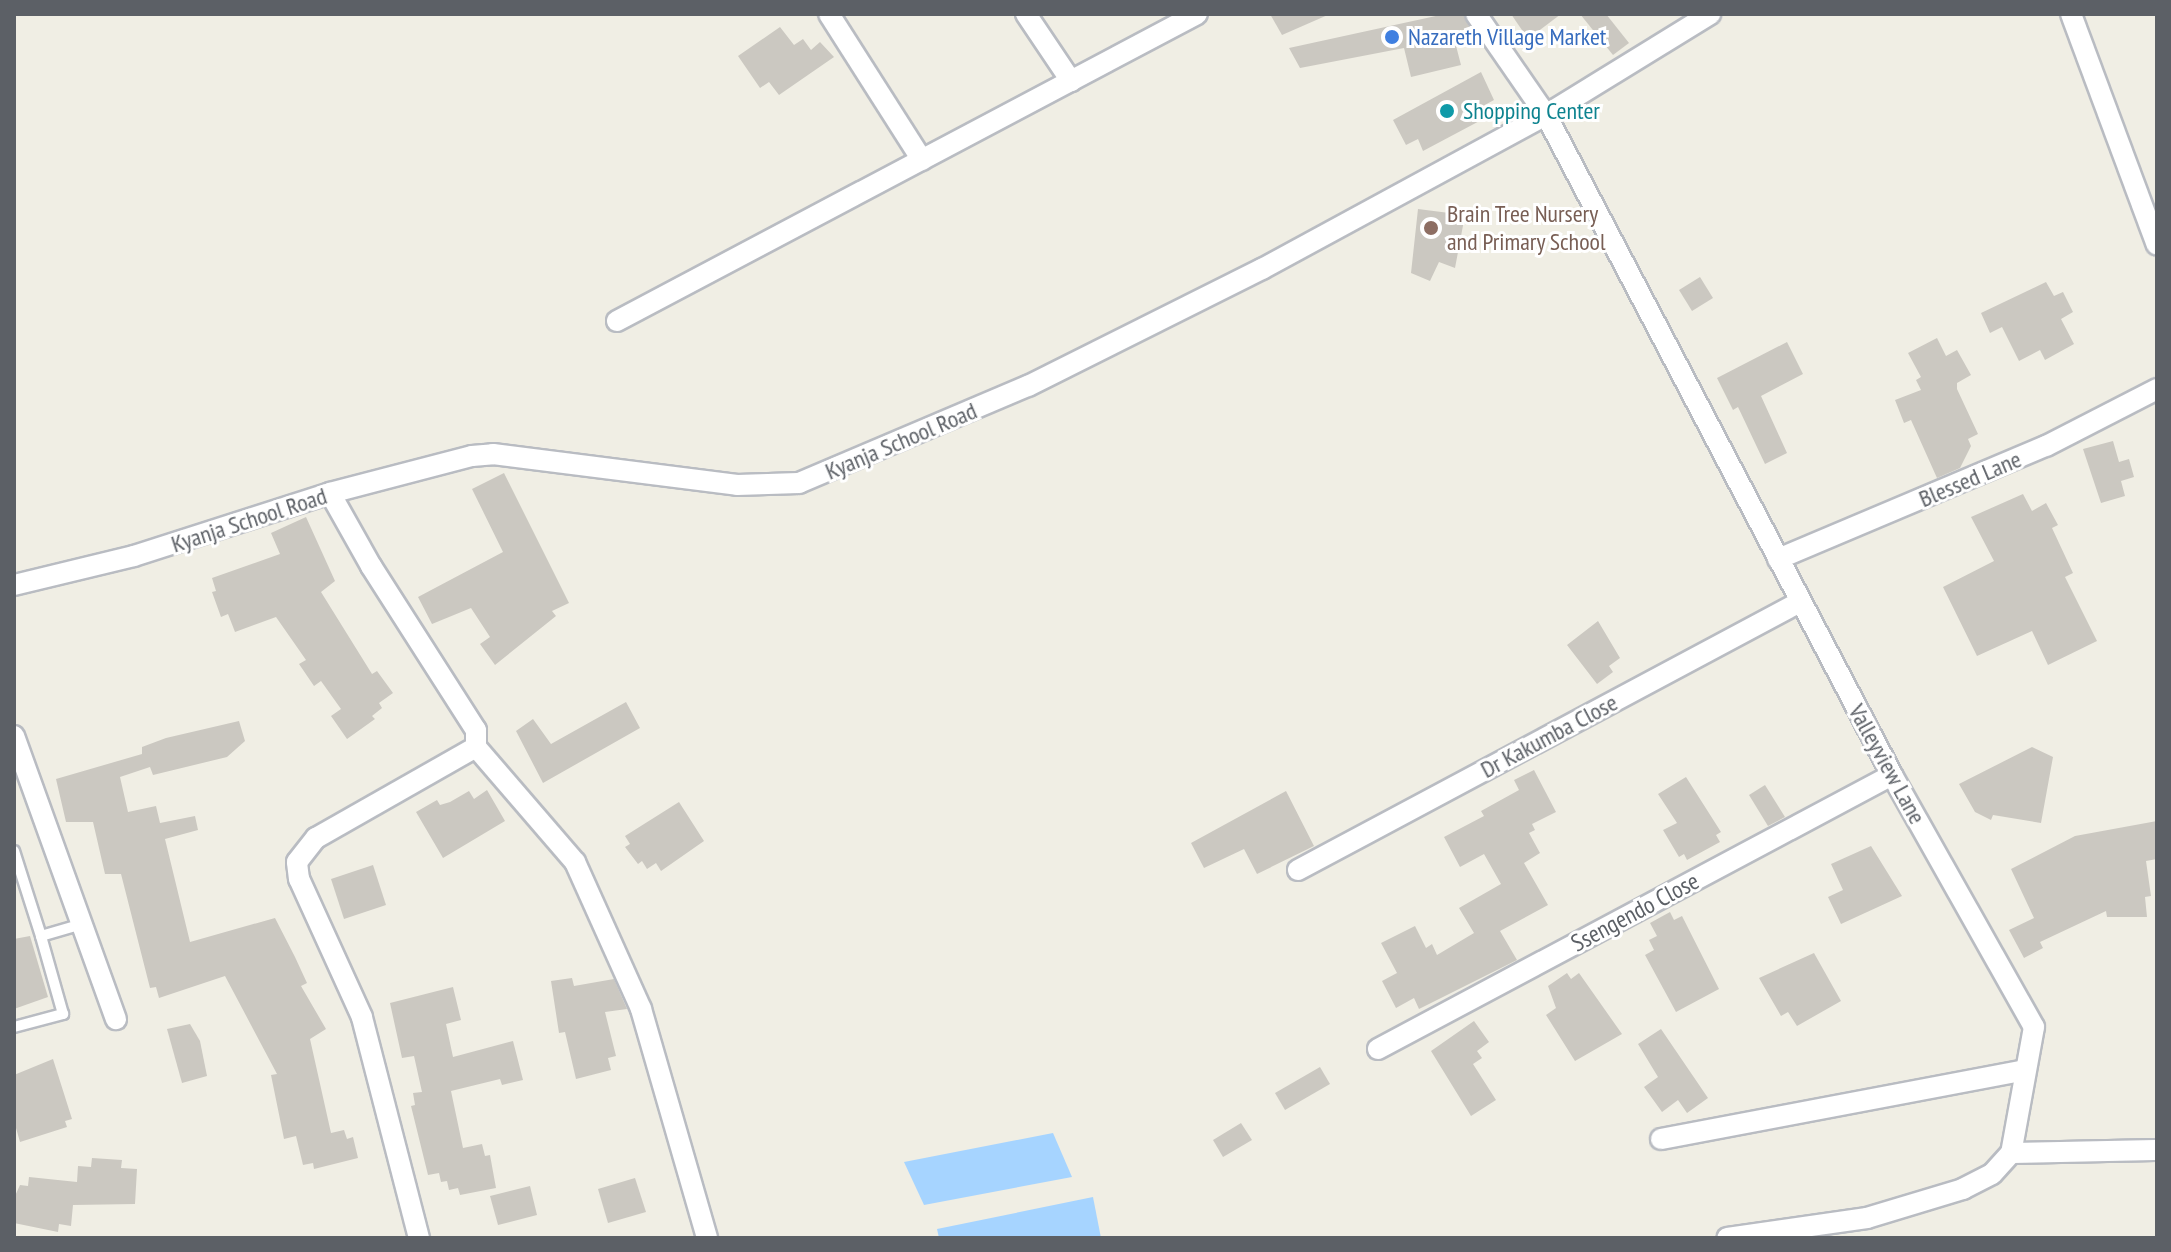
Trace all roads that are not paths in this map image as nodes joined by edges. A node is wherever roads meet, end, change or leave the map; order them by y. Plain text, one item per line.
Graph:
1 (829, 14) edge
2 (1026, 14) edge
3 (1197, 14) edge
4 (1476, 14) edge
5 (1710, 14) edge
6 (2071, 14) edge
7 (1071, 81) junction
8 (1546, 115) junction
9 (922, 160) junction
10 (2157, 245) edge
11 (617, 321) dead end
12 (2157, 389) edge
13 (330, 493) junction
14 (1778, 559) junction
15 (14, 585) edge
16 (1800, 602) junction
17 (14, 736) edge
18 (476, 747) junction
19 (1892, 775) junction
20 (14, 851) edge
21 (1298, 870) dead end
22 (82, 924) junction
23 (41, 936) junction
24 (116, 1019) dead end
25 (14, 1027) edge
26 (1378, 1049) dead end
27 (2025, 1070) junction
28 (1661, 1139) dead end
29 (2157, 1150) edge
30 (2011, 1153) junction
31 (419, 1238) edge
32 (707, 1238) edge
33 (1727, 1238) edge

1 - 9 street
2 - 7 street
3 - 7 street
4 - 8 street, Valleyview Lane
5 - 8 street, Kyanja School Road
6 - 10 street
7 - 9 street
8 - 13 street, Kyanja School Road
8 - 14 street, Valleyview Lane
9 - 11 street
12 - 14 street, Blessed Lane
13 - 15 street, Kyanja School Road
13 - 18 street
14 - 16 street, Valleyview Lane
16 - 19 street, Valleyview Lane
16 - 21 street, Dr Kakumba Close
17 - 22 street
18 - 31 street
18 - 32 street
19 - 26 street, Ssengendo Close
19 - 27 street, Valleyview Lane
20 - 23 lane
22 - 23 lane
22 - 24 street
23 - 25 lane
27 - 28 street
27 - 30 street, Valleyview Lane
29 - 30 street
30 - 33 street

